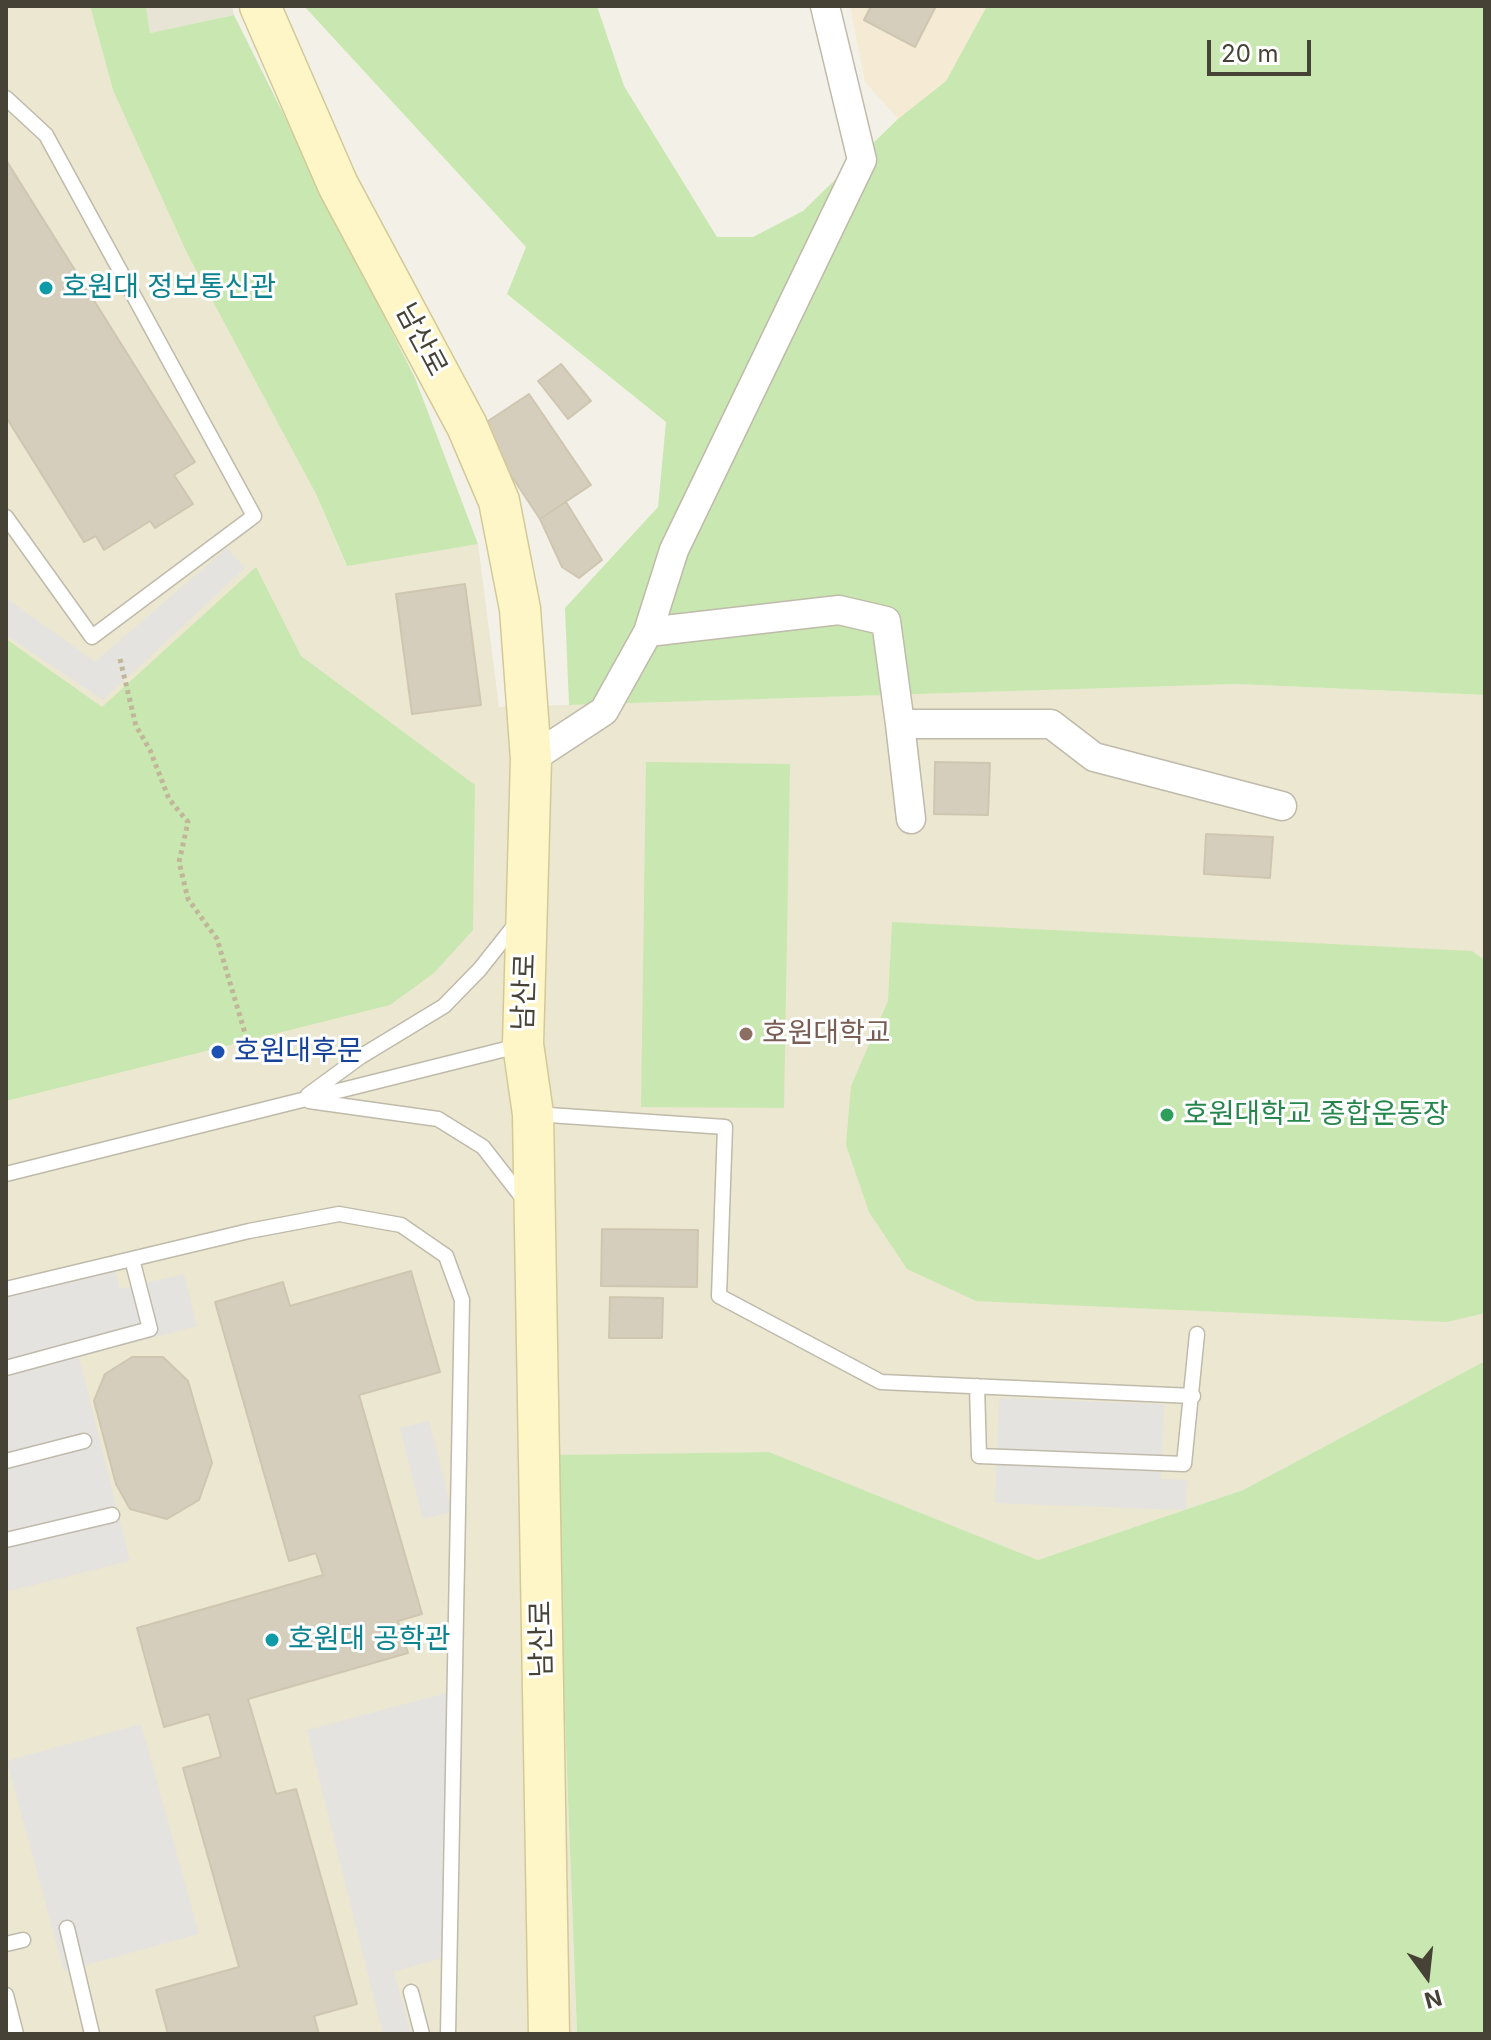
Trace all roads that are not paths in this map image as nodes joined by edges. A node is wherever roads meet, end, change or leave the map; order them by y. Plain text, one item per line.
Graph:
1 (260, 6) edge
2 (825, 6) edge
3 (6, 98) edge
4 (6, 517) edge
5 (648, 632) junction
6 (900, 724) junction
7 (531, 759) junction
8 (1282, 806) dead end
9 (911, 819) dead end
10 (527, 909) junction
11 (523, 1044) junction
12 (301, 1100) junction
13 (533, 1114) junction
14 (6, 1174) edge
15 (535, 1214) junction
16 (132, 1259) junction
17 (6, 1289) edge
18 (1197, 1334) dead end
19 (6, 1368) edge
20 (977, 1386) junction
21 (1193, 1396) junction
22 (84, 1441) dead end
23 (6, 1461) edge
24 (112, 1515) dead end
25 (6, 1540) edge
26 (67, 1928) dead end
27 (23, 1940) dead end
28 (6, 1944) edge
29 (411, 1992) dead end
30 (6, 1995) edge
31 (16, 2034) edge
32 (92, 2034) edge
33 (422, 2034) edge
34 (448, 2034) edge
35 (549, 2034) edge

1 - 7 street, 남산로
2 - 5 street
3 - 4 lane
5 - 6 street
5 - 7 street
6 - 8 street
6 - 9 street
7 - 10 street, 남산로
10 - 11 street, 남산로
10 - 12 lane
11 - 12 lane
11 - 13 street, 남산로
12 - 14 lane
12 - 15 lane
13 - 15 street, 남산로
13 - 20 lane
15 - 35 street, 남산로
16 - 17 lane
16 - 19 lane
16 - 34 lane
18 - 21 lane
20 - 21 lane
20 - 21 lane
22 - 23 lane
24 - 25 lane
26 - 32 lane
27 - 28 lane
29 - 33 lane
30 - 31 lane

